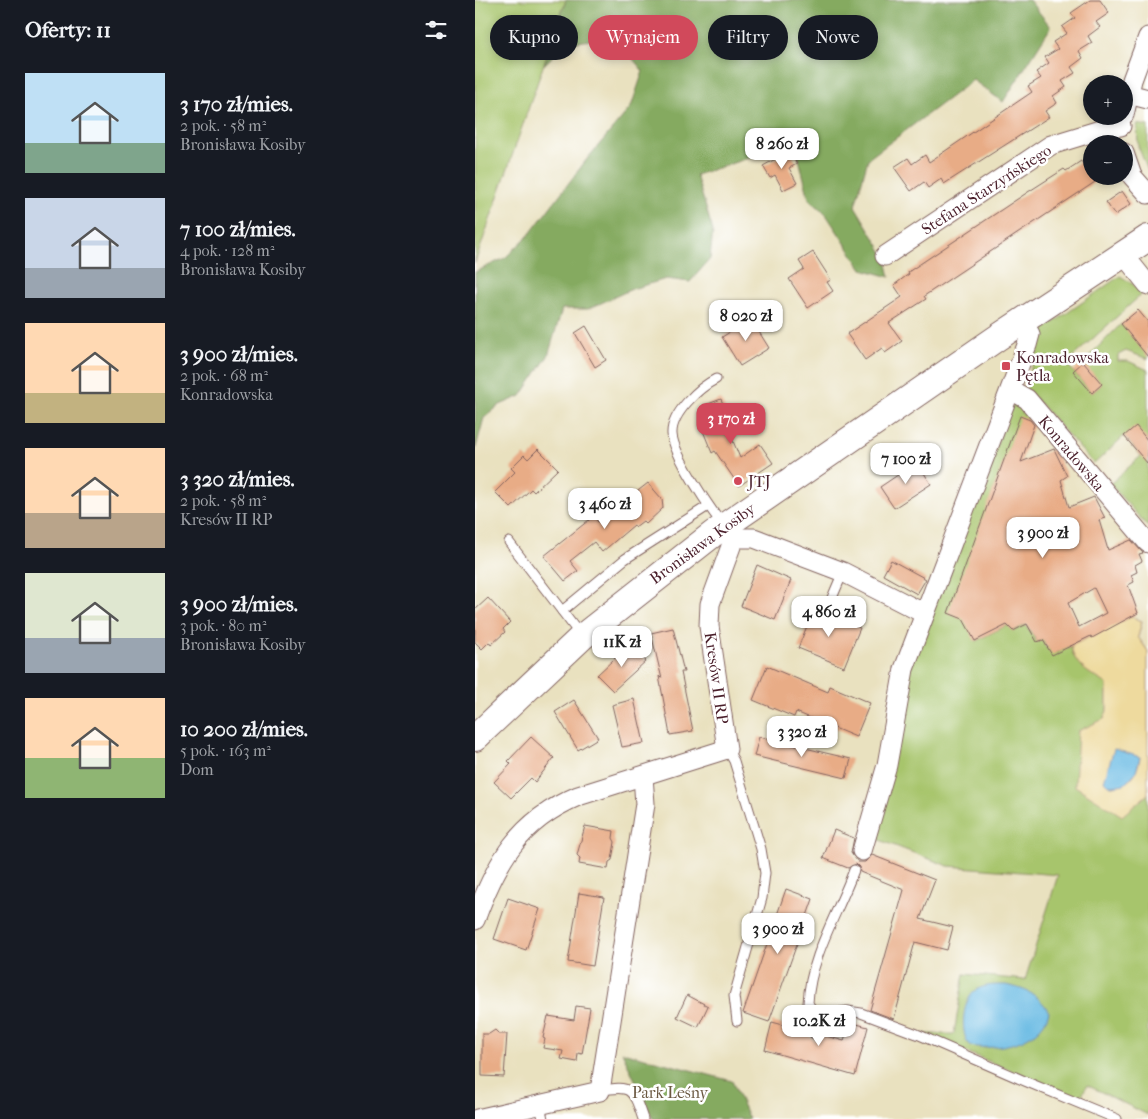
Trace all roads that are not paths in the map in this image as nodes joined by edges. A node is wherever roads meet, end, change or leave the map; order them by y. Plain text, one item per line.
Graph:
1 (1148, 37) edge
2 (1133, 80) edge
3 (1133, 95) edge
4 (1148, 99) edge
5 (1123, 125) edge
6 (1133, 177) edge
7 (1148, 194) edge
8 (1148, 238) edge
9 (1124, 255) junction
10 (885, 256) dead end
11 (1148, 285) edge
12 (1022, 321) junction
13 (716, 379) dead end
14 (1011, 390) junction
15 (722, 524) junction
16 (509, 542) dead end
17 (1148, 543) edge
18 (843, 572) junction
19 (562, 611) junction
20 (826, 612) dead end
21 (925, 614) junction
22 (582, 637) junction
23 (475, 738) edge
24 (727, 749) junction
25 (643, 776) junction
26 (862, 851) dead end
27 (854, 870) dead end
28 (475, 920) edge
29 (819, 1016) junction
30 (737, 1021) dead end
31 (816, 1034) dead end
32 (600, 1091) junction
33 (541, 1112) edge
34 (477, 1119) edge
35 (643, 1119) edge
36 (1117, 1119) edge

1 - 2 street, Stefana Starzyńskiego
3 - 4 street
5 - 10 street, Stefana Starzyńskiego
6 - 7 street
8 - 9 street, Bronisława Kosiby
9 - 11 street
9 - 12 street, Bronisława Kosiby
12 - 14 street
12 - 15 street, Bronisława Kosiby
13 - 15 lane
14 - 17 street, Konradowska
14 - 21 street
15 - 18 street, Bronisława Kosiby
15 - 19 lane
15 - 22 street, Bronisława Kosiby
15 - 24 street, Kresów II RP
16 - 19 lane
18 - 20 lane
18 - 21 street, Bronisława Kosiby
19 - 22 lane
21 - 26 street
22 - 23 street, Bronisława Kosiby
24 - 25 street
24 - 30 lane
25 - 28 street
25 - 32 street
27 - 29 lane
29 - 31 lane
29 - 36 lane
32 - 33 street
32 - 35 lane
33 - 34 street

